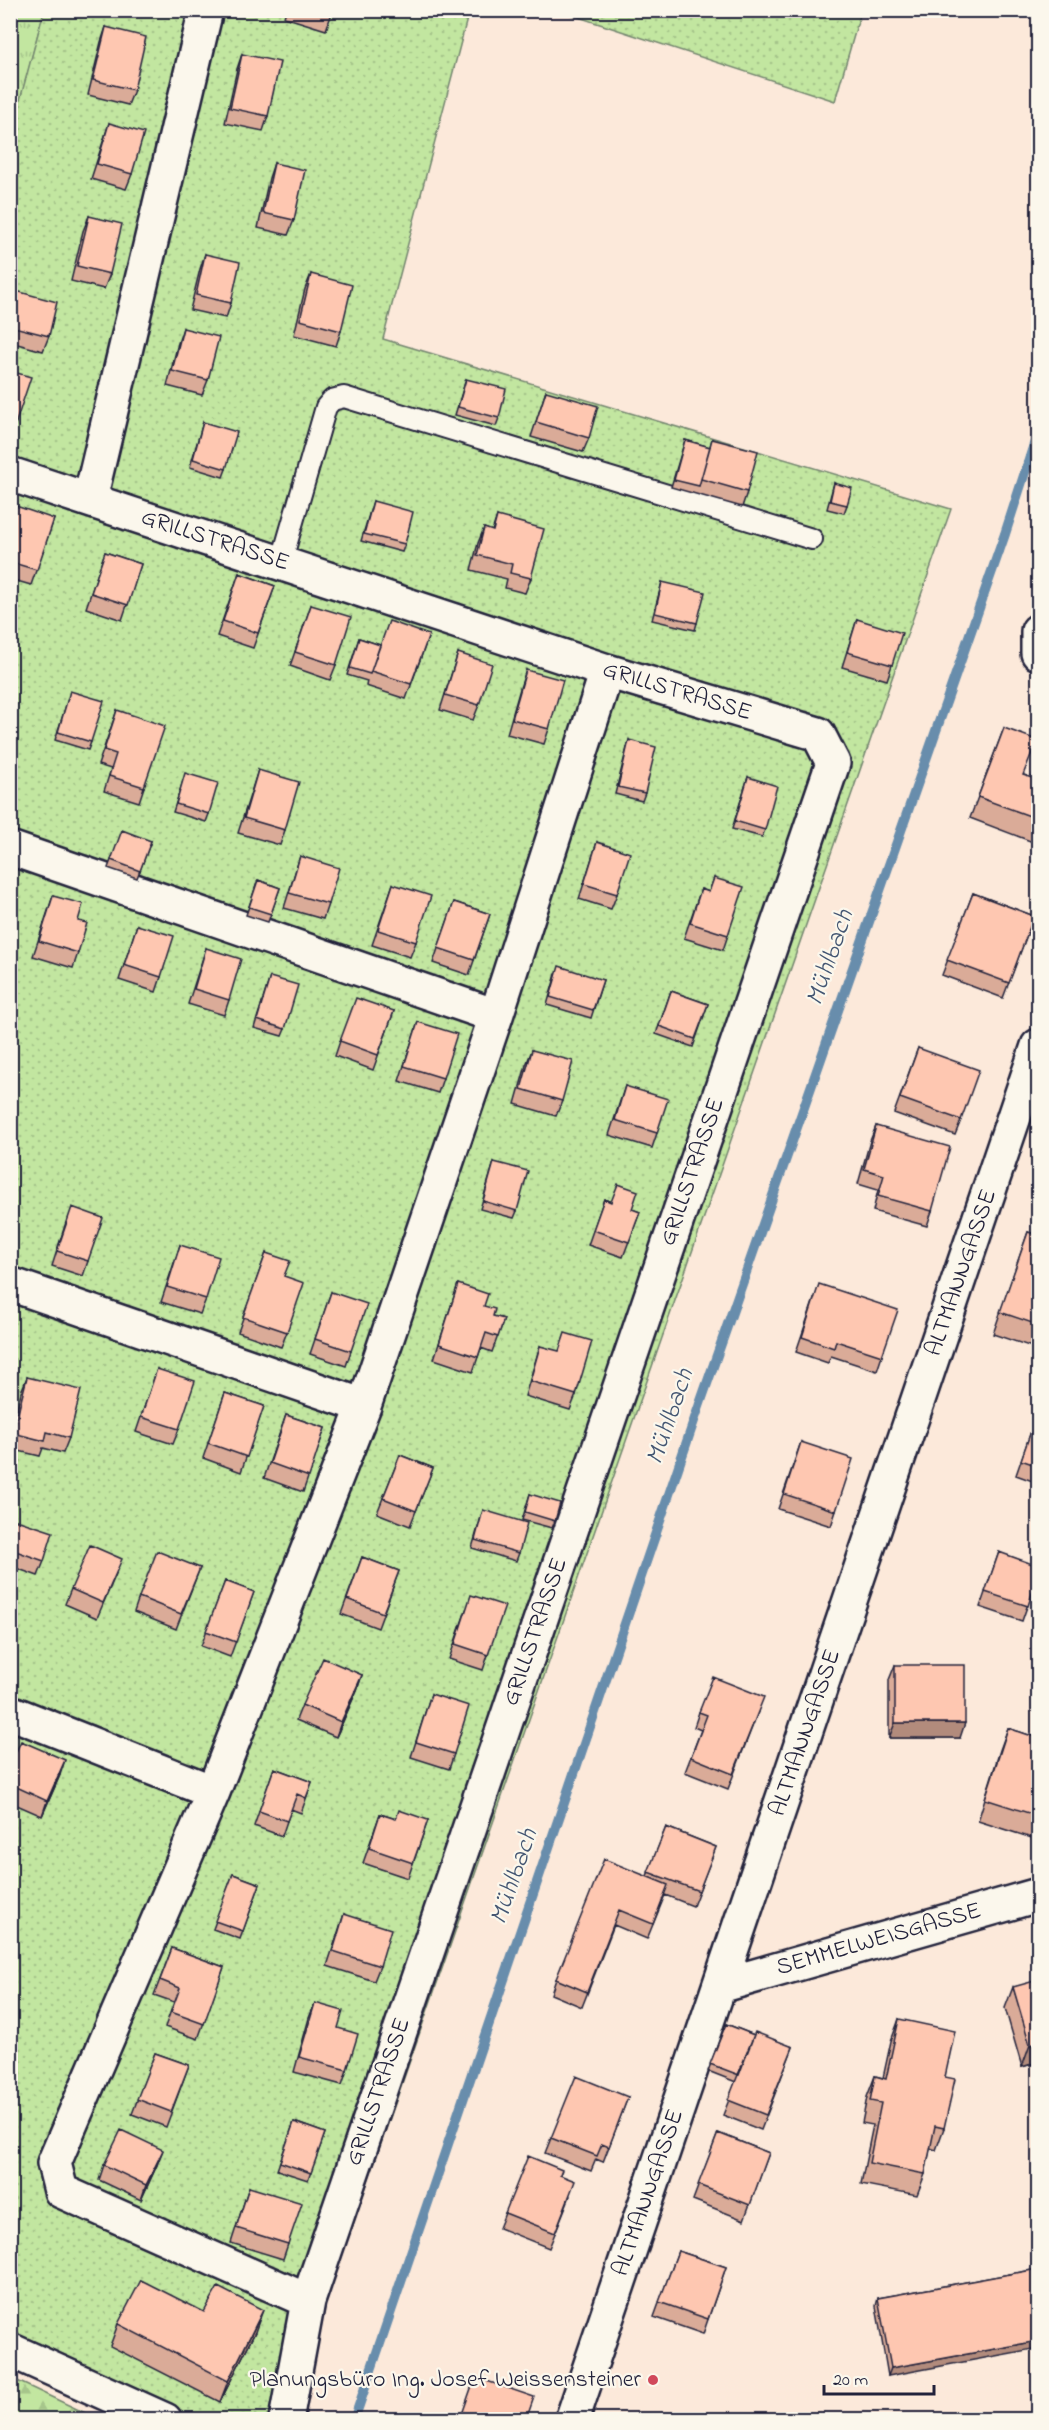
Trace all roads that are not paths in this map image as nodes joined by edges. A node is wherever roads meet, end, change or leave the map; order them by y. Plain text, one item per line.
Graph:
1 (206, 10) edge
2 (10, 474) edge
3 (90, 499) junction
4 (812, 540) dead end
5 (281, 563) junction
6 (1038, 631) edge
7 (1038, 654) edge
8 (608, 671) junction
9 (10, 848) edge
10 (496, 1016) junction
11 (1038, 1046) edge
12 (10, 1284) edge
13 (364, 1406) junction
14 (10, 1712) edge
15 (213, 1792) junction
16 (1038, 1895) edge
17 (720, 1986) junction
18 (308, 2301) junction
19 (10, 2350) edge
20 (165, 2420) edge
21 (286, 2420) edge
22 (572, 2420) edge

1 - 3 street
2 - 3 street, GRILLSTRASSE
3 - 5 street, GRILLSTRASSE
4 - 5 lane
5 - 8 street, GRILLSTRASSE
6 - 7 street
8 - 10 street
8 - 18 street, GRILLSTRASSE
9 - 10 street
10 - 13 street
11 - 17 street, ALTMANNGASSE
12 - 13 street
13 - 15 street
14 - 15 street
15 - 18 street
16 - 17 street, SEMMELWEISGASSE
17 - 22 street, ALTMANNGASSE
18 - 21 street, GRILLSTRASSE
19 - 20 street

